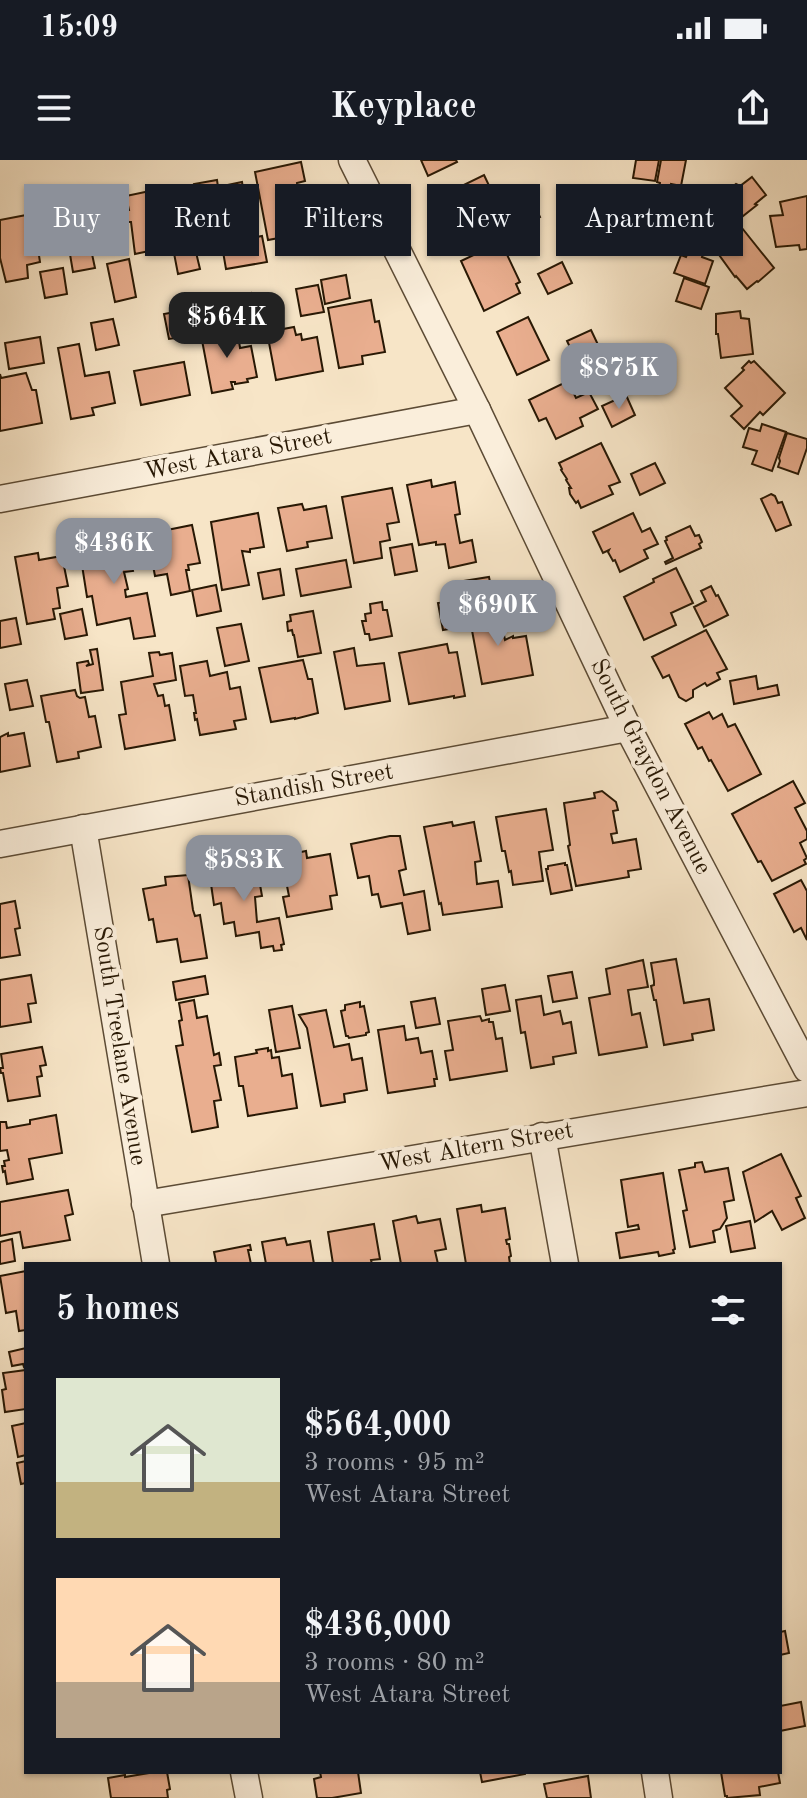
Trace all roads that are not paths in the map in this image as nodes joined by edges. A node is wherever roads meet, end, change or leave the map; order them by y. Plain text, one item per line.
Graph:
1 (352, 160) edge
2 (477, 410) junction
3 (0, 499) edge
4 (628, 728) junction
5 (83, 828) junction
6 (0, 844) edge
7 (807, 1069) edge
8 (807, 1093) edge
9 (542, 1136) junction
10 (145, 1204) junction
11 (156, 1262) edge
12 (565, 1262) edge
13 (244, 1774) edge
14 (655, 1774) edge
15 (249, 1798) edge
16 (659, 1798) edge

1 - 2 street, South Graydon Avenue
2 - 3 street, West Atara Street
2 - 4 street, South Graydon Avenue
4 - 5 street, Standish Street
4 - 7 street, South Graydon Avenue
5 - 6 street, Standish Street
5 - 10 street, South Treelane Avenue
8 - 9 street, West Altern Street
9 - 10 street, West Altern Street
9 - 12 street
10 - 11 street, South Treelane Avenue
13 - 15 street
14 - 16 street

